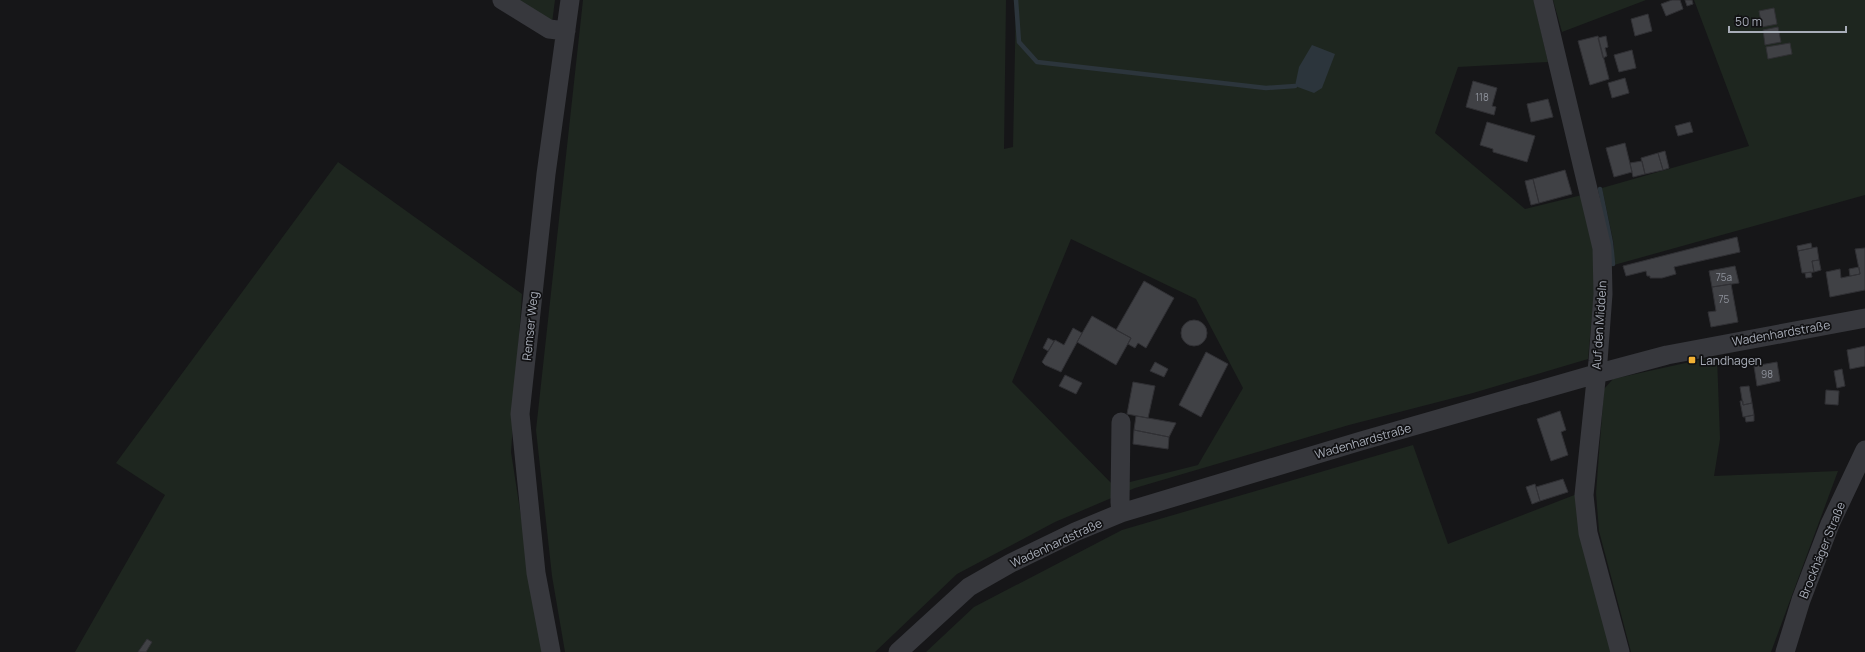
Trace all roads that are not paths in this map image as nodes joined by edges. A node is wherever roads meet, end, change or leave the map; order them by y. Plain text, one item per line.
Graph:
1 (502, 0) edge
2 (570, 0) edge
3 (1543, 0) edge
4 (566, 31) junction
5 (1865, 318) edge
6 (1596, 374) junction
7 (1121, 422) dead end
8 (1865, 450) edge
9 (1122, 513) junction
10 (551, 652) edge
11 (898, 652) edge
12 (1620, 652) edge
13 (1785, 652) edge

1 - 4 street
2 - 4 street, Remser Weg
3 - 6 street, Auf den Middeln
4 - 10 street, Remser Weg
5 - 6 street, Wadenhardstraße
6 - 9 street, Wadenhardstraße
6 - 12 street, Auf den Middeln
7 - 9 street
8 - 13 street, Brockhäger Straße
9 - 11 street, Wadenhardstraße

